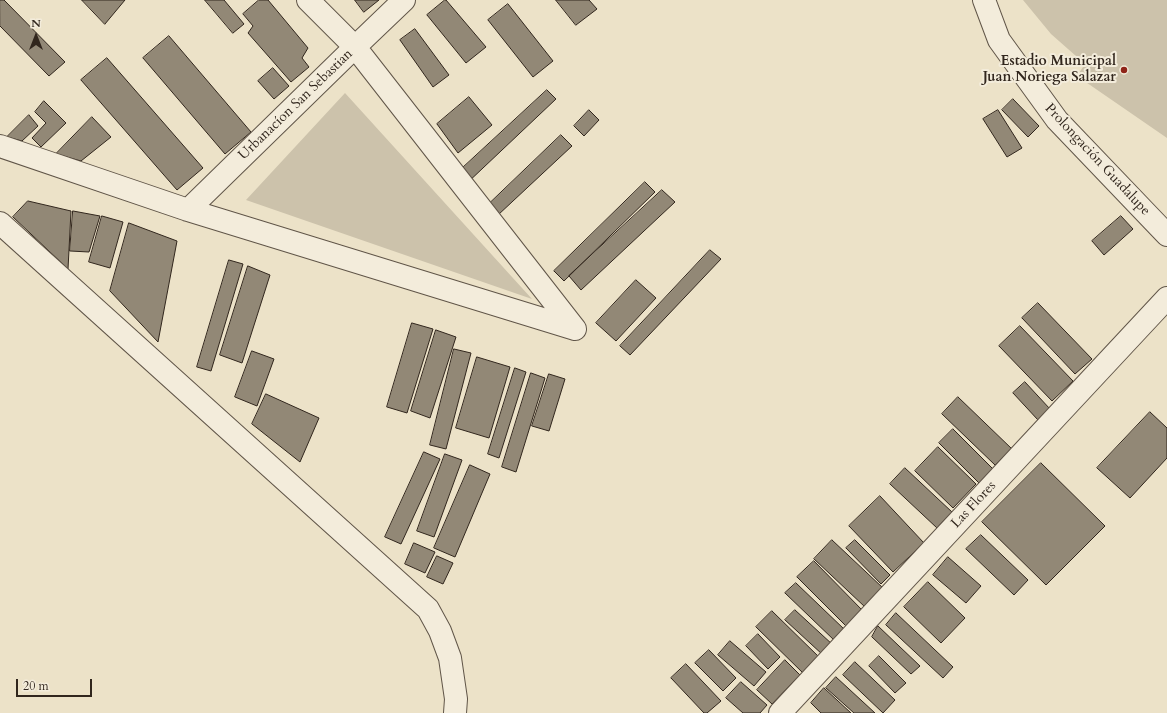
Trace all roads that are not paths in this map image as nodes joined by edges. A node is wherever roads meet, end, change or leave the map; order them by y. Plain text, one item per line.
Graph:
1 (308, 0) edge
2 (404, 0) edge
3 (984, 0) edge
4 (355, 47) junction
5 (0, 146) edge
6 (188, 210) junction
7 (0, 223) edge
8 (1167, 235) edge
9 (1167, 298) edge
10 (455, 713) edge
11 (780, 713) edge

1 - 4 street
2 - 4 street, Urbanacíon San Sebastian
3 - 8 street, Prolongación Guadalupe
4 - 6 street, Urbanacíon San Sebastian
4 - 6 street
5 - 6 street
7 - 10 street
9 - 11 street, Las Flores

